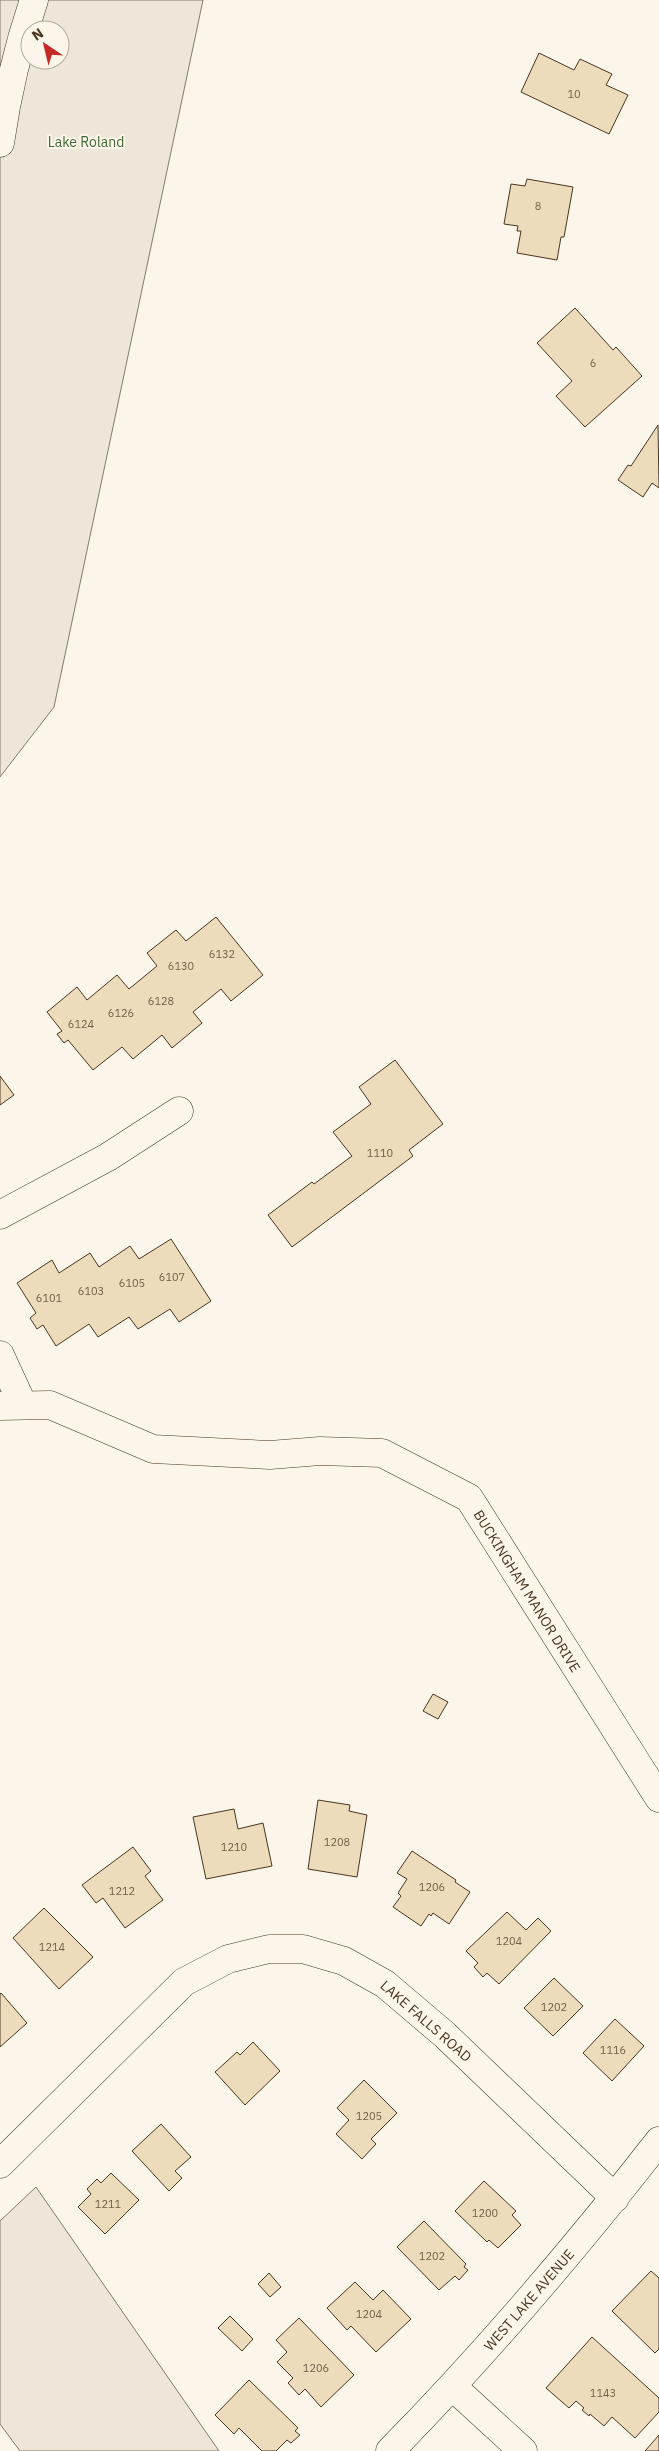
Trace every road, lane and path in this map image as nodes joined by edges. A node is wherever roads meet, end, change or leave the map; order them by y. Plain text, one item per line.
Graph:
1 (34, 0) edge
2 (0, 143) edge
3 (179, 1111) dead end
4 (0, 1215) edge
5 (0, 1355) edge
6 (12, 1406) edge
7 (659, 1798) edge
8 (659, 2140) edge
9 (0, 2164) edge
10 (615, 2198) junction
11 (453, 2387) junction
12 (390, 2451) edge
13 (523, 2451) edge

1 - 2 street
3 - 4 street
5 - 6 street, BUCKINGHAM MANOR DRIVE
6 - 7 street, BUCKINGHAM MANOR DRIVE
8 - 10 street, WEST LAKE AVENUE
9 - 10 street, LAKE FALLS ROAD
10 - 11 street, WEST LAKE AVENUE
11 - 12 street, WEST LAKE AVENUE
11 - 13 street

